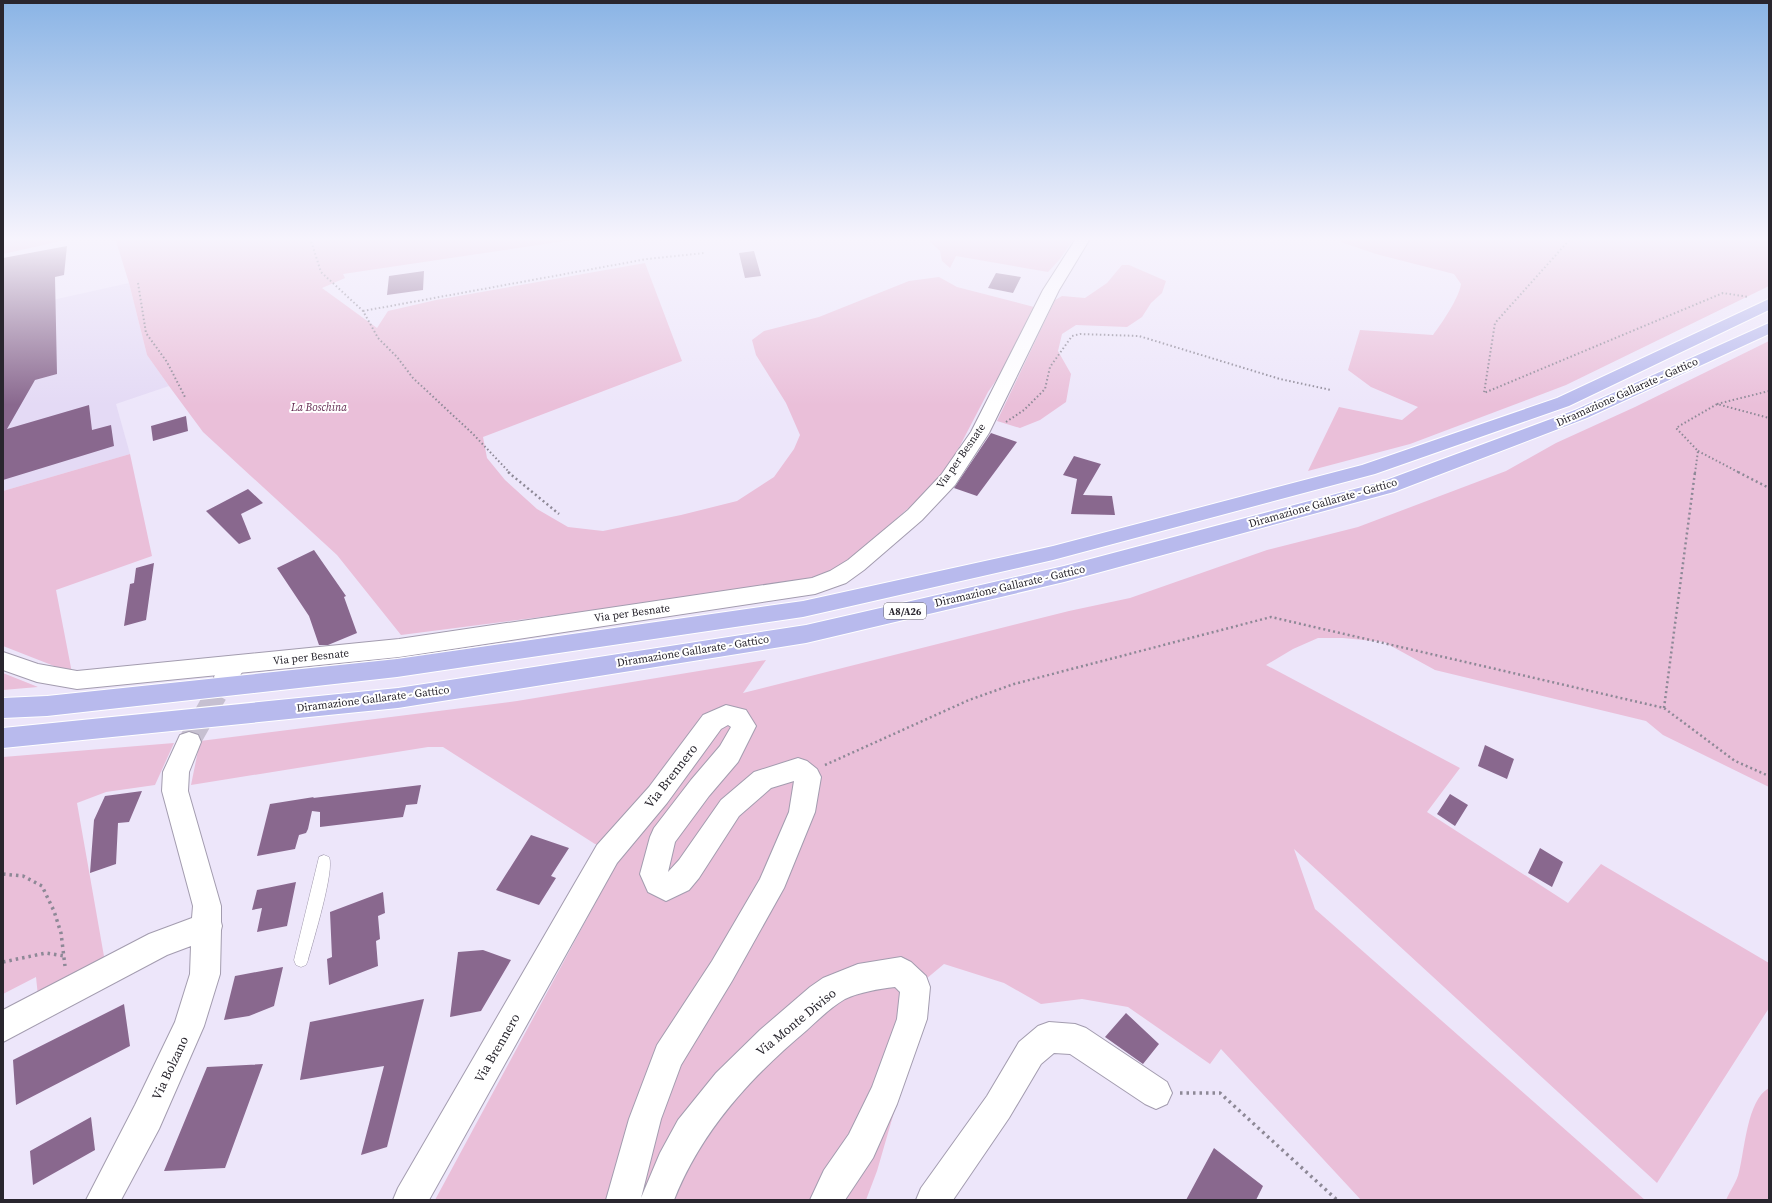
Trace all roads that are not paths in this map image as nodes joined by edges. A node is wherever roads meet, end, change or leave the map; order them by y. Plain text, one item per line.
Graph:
1 (1049, 293) edge
2 (1762, 301) edge
3 (1769, 328) edge
4 (3, 661) edge
5 (3, 708) edge
6 (3, 738) edge
7 (189, 742) tunnel mouth
8 (324, 861) dead end
9 (208, 926) junction
10 (301, 960) dead end
11 (3, 1027) edge
12 (1156, 1093) road end
13 (103, 1200) edge
14 (410, 1200) edge
15 (623, 1200) edge
16 (658, 1200) edge
17 (827, 1200) edge
18 (933, 1200) edge

1 - 4 street, Via per Besnate
2 - 5 highway, Diramazione Gallarate - Gattico / A8/A26
3 - 6 highway, Diramazione Gallarate - Gattico / A8/A26
7 - 9 street, Via Bolzano
8 - 10 lane
9 - 11 street
9 - 13 street, Via Bolzano
12 - 18 street
14 - 15 street, Via Brennero
16 - 17 street, Via Monte Diviso

